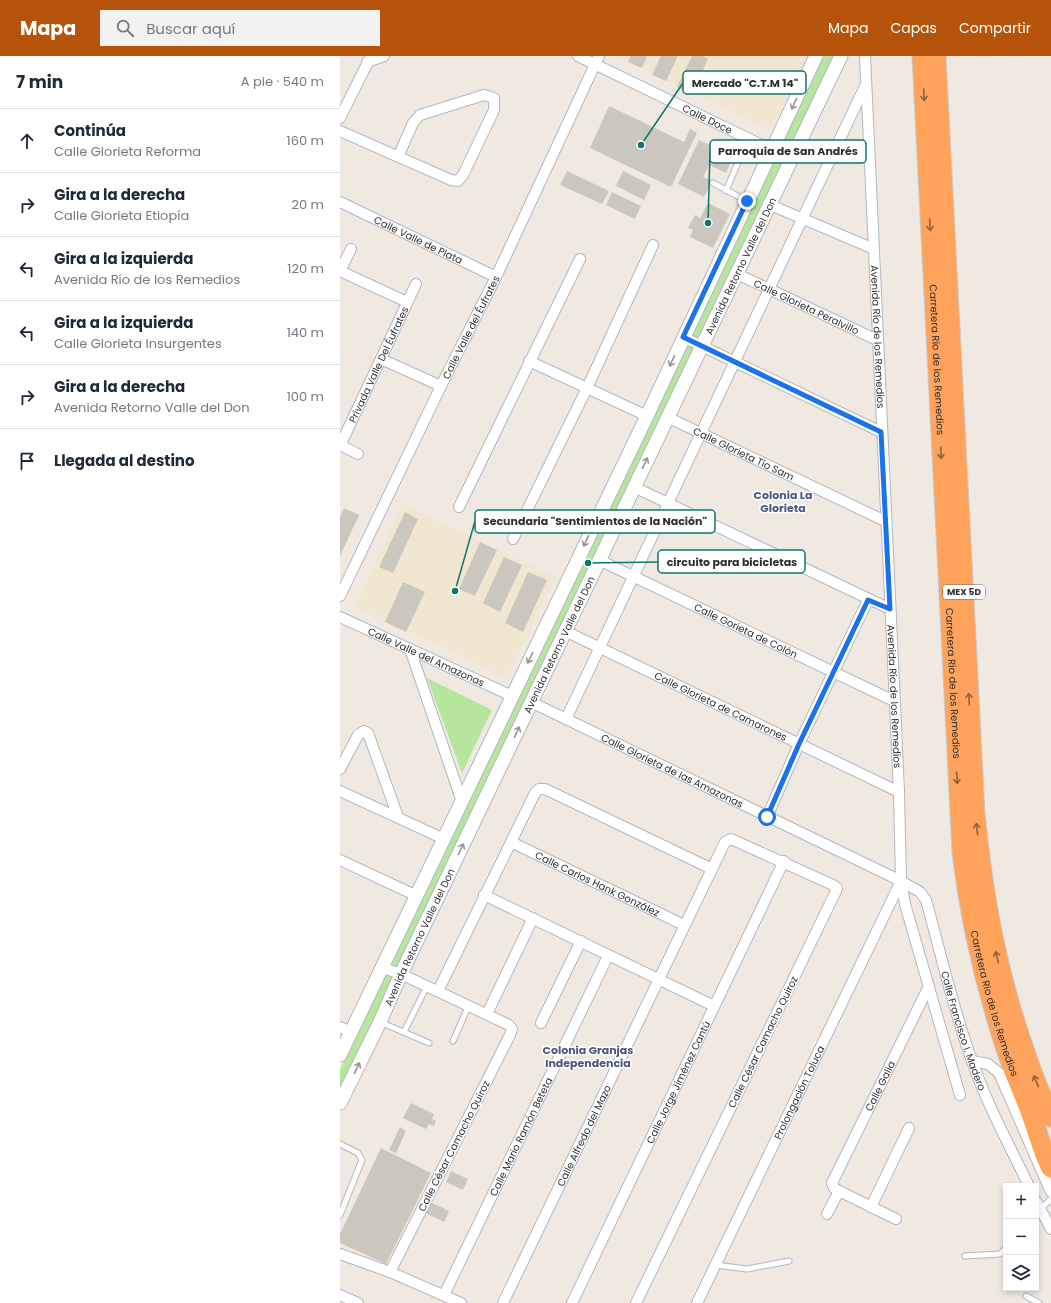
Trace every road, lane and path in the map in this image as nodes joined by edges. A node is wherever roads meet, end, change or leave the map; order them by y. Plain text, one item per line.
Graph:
1 (384, 56) edge
2 (578, 56) edge
3 (816, 56) edge
4 (841, 56) edge
5 (865, 56) edge
6 (922, 56) edge
7 (936, 56) edge
8 (369, 59) edge
9 (597, 60) edge
10 (865, 85) junction
11 (340, 118) edge
12 (340, 131) edge
13 (772, 150) junction
14 (398, 157) junction
15 (739, 160) dead end
16 (713, 183) dead end
17 (726, 191) junction
18 (747, 201) junction
19 (340, 202) edge
20 (768, 204) junction
21 (802, 219) junction
22 (653, 245) dead end
23 (350, 249) dead end
24 (874, 249) junction
25 (580, 259) dead end
26 (340, 271) edge
27 (736, 273) junction
28 (496, 277) junction
29 (416, 284) dead end
30 (769, 290) junction
31 (408, 302) junction
32 (683, 337) junction
33 (877, 340) junction
34 (701, 346) junction
35 (381, 359) junction
36 (529, 362) junction
37 (735, 362) junction
38 (441, 386) junction
39 (587, 388) junction
40 (647, 416) junction
41 (667, 417) junction
42 (881, 432) junction
43 (701, 434) junction
44 (340, 446) edge
45 (358, 454) dead end
46 (634, 487) junction
47 (668, 504) junction
48 (459, 507) dead end
49 (885, 521) junction
50 (513, 539) dead end
51 (599, 560) junction
52 (634, 576) junction
53 (340, 596) edge
54 (868, 600) junction
55 (890, 609) junction
56 (340, 617) edge
57 (565, 631) junction
58 (600, 648) junction
59 (410, 649) junction
60 (834, 672) junction
61 (512, 696) junction
62 (894, 701) junction
63 (531, 702) junction
64 (566, 719) junction
65 (799, 744) junction
66 (340, 769) edge
67 (340, 791) edge
68 (899, 792) junction
69 (462, 802) junction
70 (767, 817) junction
71 (398, 818) junction
72 (728, 838) joint
73 (444, 839) junction
74 (512, 842) junction
75 (340, 860) edge
76 (784, 861) junction
77 (712, 869) junction
78 (901, 881) junction
79 (484, 895) junction
80 (417, 896) junction
81 (533, 918) junction
82 (684, 924) junction
83 (581, 941) junction
84 (608, 956) junction
85 (383, 968) junction
86 (401, 974) junction
87 (658, 980) junction
88 (426, 986) junction
89 (929, 986) junction
90 (438, 991) junction
91 (469, 1005) junction
92 (714, 1006) junction
93 (487, 1014) junction
94 (380, 1022) junction
95 (541, 1023) dead end
96 (346, 1030) edge
97 (404, 1032) junction
98 (453, 1041) dead end
99 (429, 1043) dead end
100 (340, 1055) edge
101 (972, 1061) junction
102 (960, 1095) dead end
103 (340, 1103) edge
104 (1051, 1117) edge
105 (910, 1128) dead end
106 (1038, 1132) junction
107 (340, 1144) edge
108 (1051, 1151) edge
109 (1051, 1168) edge
110 (1028, 1183) edge
111 (836, 1188) junction
112 (1051, 1192) edge
113 (1051, 1199) edge
114 (871, 1207) junction
115 (1039, 1207) edge
116 (1039, 1211) edge
117 (827, 1214) dead end
118 (340, 1215) edge
119 (896, 1219) dead end
120 (1051, 1228) edge
121 (1003, 1251) edge
122 (340, 1254) edge
123 (965, 1256) dead end
124 (788, 1261) dead end
125 (716, 1265) junction
126 (390, 1272) junction
127 (340, 1295) edge
128 (444, 1295) junction
129 (1026, 1296) dead end
130 (358, 1303) edge
131 (461, 1303) edge
132 (503, 1303) edge
133 (572, 1303) edge
134 (636, 1303) edge
135 (697, 1303) edge
136 (1039, 1303) edge

1 - 8 street
2 - 9 street, Calle Doce
3 -> 13 street, Avenida Retorno Valle del Don
4 - 20 street, Avenida Retorno Valle del Don
5 - 10 street, Avenida Río de los Remedios
6 -> 106 highway, Carretera Río de los Remedios / MEX 5D
104 -> 7 highway, Carretera Río de los Remedios / MEX 5D
8 - 11 street
9 - 13 street, Calle Doce
9 - 28 street, Calle Valle del Éufrates
10 - 21 street
10 - 24 street, Avenida Río de los Remedios
12 - 14 street
13 - 18 street, Avenida Retorno Valle del Don
14 - 14 street
15 - 17 lane
16 - 17 lane
17 - 18 lane
18 - 32 street, Avenida Retorno Valle del Don
19 - 28 street, Calle Valle de Plata
20 - 21 street
20 - 27 street, Avenida Retorno Valle del Don
21 - 24 street
21 - 30 street
22 - 39 street
23 - 26 street
24 - 33 street, Avenida Río de los Remedios
25 - 36 street
26 - 31 street, Privada Valle Del Éufrates
27 - 30 street, Calle Glorieta Peralvillo
27 - 34 street, Avenida Retorno Valle del Don
28 - 38 street, Calle Valle del Éufrates
29 - 31 street, Privada Valle Del Éufrates
30 - 33 street, Calle Glorieta Peralvillo
30 - 37 street
31 - 35 street, Privada Valle Del Éufrates
32 - 34 street
32 -> 40 street, Avenida Retorno Valle del Don
33 - 42 street, Avenida Río de los Remedios
34 - 37 street
34 - 41 street, Avenida Retorno Valle del Don
35 - 38 street, Privada Valle Del Éufrates
35 - 44 street, Privada Valle Del Éufrates
36 - 39 street
36 - 48 street
37 - 42 street
37 - 43 street
38 - 53 street, Calle Valle del Éufrates
39 - 40 street
39 - 50 street
40 -> 61 street, Avenida Retorno Valle del Don
41 - 43 street, Calle Glorieta Tío Sam
46 -> 41 street, Avenida Retorno Valle del Don
42 - 49 street, Avenida Río de los Remedios
43 - 47 street
43 - 49 street, Calle Glorieta Tío Sam
44 - 45 street
46 - 47 street
46 - 51 street, Avenida Retorno Valle del Don
47 - 52 street
47 - 54 street
49 - 55 street, Avenida Río de los Remedios
51 - 52 street, Calle Gorieta de Colón
51 - 57 street, Avenida Retorno Valle del Don
52 - 58 street
52 - 60 street, Calle Gorieta de Colón
54 - 55 street
54 - 60 street
55 - 62 street, Avenida Río de los Remedios
56 - 59 street, Calle Valle del Amazonas
57 - 58 street, Calle Glorieta de Camarones
57 - 63 street, Avenida Retorno Valle del Don
58 - 64 street
58 - 65 street, Calle Glorieta de Camarones
59 - 61 street, Calle Valle del Amazonas
59 - 69 street
60 - 62 street, Calle Gorieta de Colón
60 - 65 street
61 - 69 street, Avenida Retorno Valle del Don
62 - 68 street, Avenida Río de los Remedios
63 - 64 street, Calle Glorieta de las Amazonas
86 -> 63 street, Avenida Retorno Valle del Don
64 - 70 street, Calle Glorieta de las Amazonas
65 - 68 street, Calle Glorieta de Camarones
65 - 70 street
66 - 71 street
67 - 71 street
68 - 78 street, Avenida Río de los Remedios
69 - 73 street, Avenida Retorno Valle del Don
70 - 78 street, Calle Glorieta de las Amazonas
71 - 73 street
72 - 76 street, Calle César Camacho Quiroz
72 - 77 street, Calle Alfredo del Mazo
73 - 80 street, Avenida Retorno Valle del Don
74 - 77 street
74 - 79 street
74 - 82 street, Calle Carlos Hank González
75 - 80 street
76 - 92 street, Calle Jorge Jiménez Cantú
76 - 134 street, Calle César Camacho Quiroz
77 - 82 street, Calle Alfredo del Mazo
78 - 89 street, Avenida Río de los Remedios
78 - 101 street, Calle Francisco I. Madero
78 - 125 street, Prolongación Toluca
79 - 81 street
79 - 90 street
80 - 85 street, Avenida Retorno Valle del Don
81 - 83 street
81 - 93 street
82 - 87 street, Calle Alfredo del Mazo
83 - 84 street
83 - 95 street
84 - 87 street
84 - 128 street, Calle Mario Ramón Beteta
85 - 86 street, Calle César Camacho Quiroz
85 - 96 street, Avenida Retorno Valle del Don
86 - 88 street, Calle César Camacho Quiroz
86 - 94 street, Avenida Retorno Valle del Don
87 - 92 street
87 - 132 street, Calle Alfredo del Mazo
88 - 90 street, Calle César Camacho Quiroz
88 - 97 lane
89 - 102 street, Avenida Río de los Remedios
89 - 111 street, Calle Galia
90 - 91 street, Calle César Camacho Quiroz
91 - 93 street, Calle César Camacho Quiroz
91 - 98 lane
92 - 133 street, Calle Jorge Jiménez Cantú
93 - 126 street, Calle César Camacho Quiroz
94 - 97 lane
103 -> 94 street, Avenida Retorno Valle del Don
96 - 100 street, Avenida Retorno Valle del Don
97 - 99 lane
101 - 110 street, Calle Francisco I. Madero
101 - 112 street
105 - 114 street
106 - 108 highway
106 - 109 highway
107 - 118 lane
111 - 114 street
111 - 117 street, Calle Galia
113 - 115 lane
114 - 119 street
116 - 120 street
121 - 123 lane
122 - 126 street
124 - 125 lane
125 - 135 street, Prolongación Toluca
126 - 128 street
127 - 130 street
128 - 131 street
129 - 136 lane

